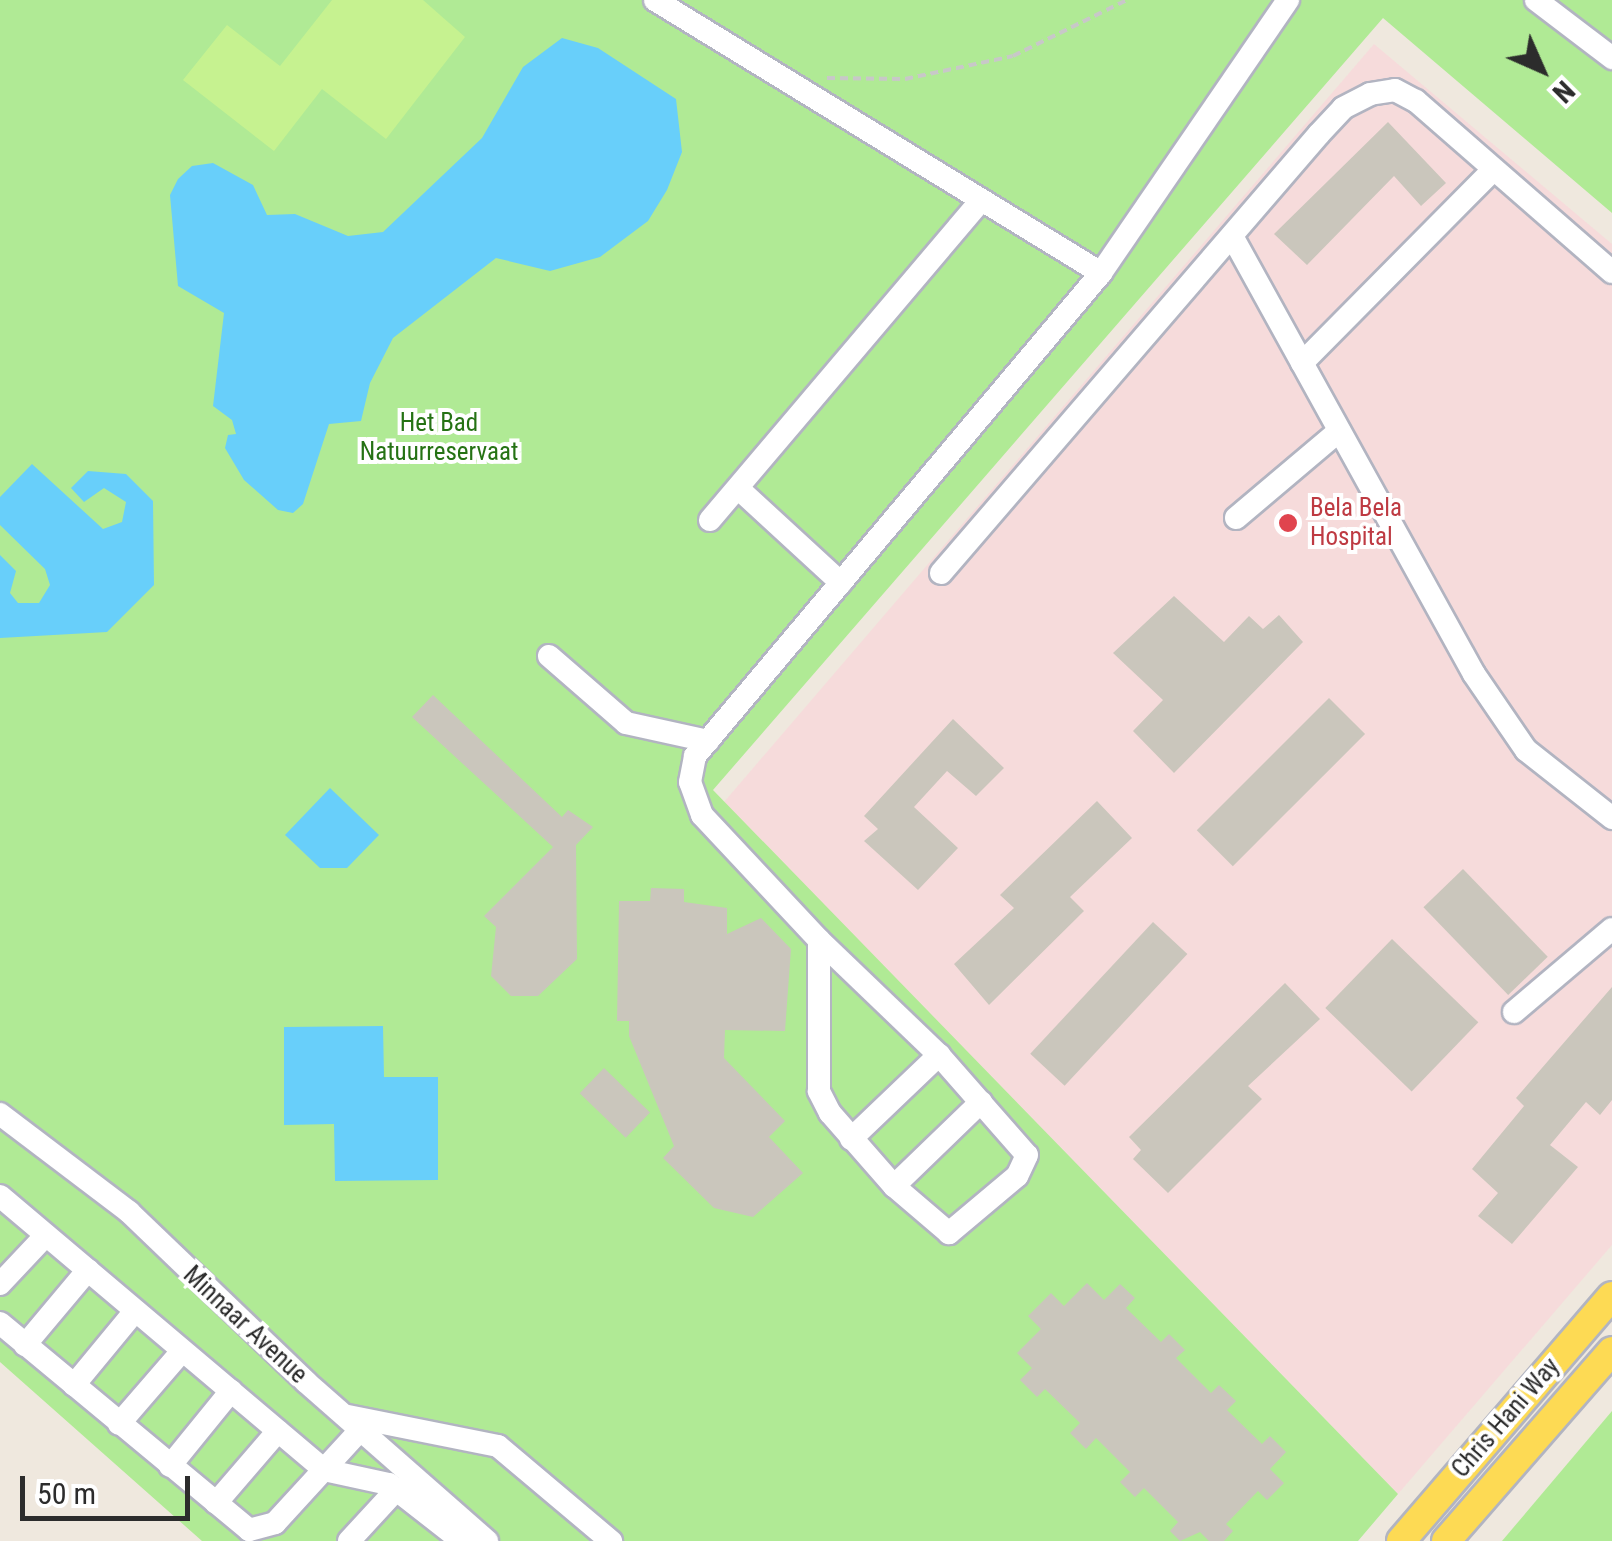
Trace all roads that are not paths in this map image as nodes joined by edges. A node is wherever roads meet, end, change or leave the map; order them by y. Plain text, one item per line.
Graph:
1 (655, 0) edge
2 (1288, 0) edge
3 (1536, 0) edge
4 (1612, 58) edge
5 (1494, 170) junction
6 (980, 200) junction
7 (1232, 236) junction
8 (1612, 272) edge
9 (1102, 273) junction
10 (1302, 363) junction
11 (1340, 432) junction
12 (740, 490) junction
13 (1236, 518) dead end
14 (710, 520) dead end
15 (941, 573) dead end
16 (841, 583) junction
17 (550, 656) dead end
18 (708, 741) junction
19 (1612, 818) edge
20 (1612, 929) edge
21 (819, 940) junction
22 (1514, 1012) dead end
23 (939, 1054) junction
24 (981, 1102) junction
25 (0, 1114) edge
26 (851, 1138) junction
27 (894, 1186) junction
28 (2, 1202) edge
29 (46, 1236) junction
30 (88, 1270) junction
31 (0, 1284) edge
32 (1612, 1296) edge
33 (135, 1311) junction
34 (0, 1323) edge
35 (26, 1345) junction
36 (182, 1350) junction
37 (1612, 1351) edge
38 (1542, 1377) junction
39 (74, 1385) junction
40 (231, 1391) junction
41 (1570, 1400) junction
42 (353, 1422) junction
43 (119, 1424) junction
44 (278, 1431) junction
45 (170, 1466) junction
46 (324, 1470) junction
47 (397, 1489) junction
48 (216, 1503) junction
49 (446, 1536) edge
50 (350, 1541) edge
51 (487, 1541) edge
52 (611, 1541) edge
53 (1401, 1541) edge
54 (1446, 1541) edge

1 - 6 street
2 - 9 street
3 - 4 street
5 - 7 street
5 - 8 street
5 - 10 street
6 - 9 street
6 - 12 street
7 - 10 street
7 - 15 street
9 - 16 street
10 - 11 street
11 - 13 street
11 - 19 street
12 - 14 street
12 - 16 street
16 - 18 street
17 - 18 street
18 - 21 street
20 - 22 street
21 - 23 street
21 - 26 street
23 - 24 street
23 - 26 street
24 - 27 street
24 - 27 street
25 - 42 street, Minnaar Avenue
26 - 27 street
28 - 29 street
29 - 30 street
29 - 31 street
30 - 33 street
30 - 35 street
32 - 38 main road, Chris Hani Way
33 - 36 street
33 - 39 street
34 - 35 street
35 - 39 street
36 - 40 street
36 - 43 street
37 - 41 main road, Chris Hani Way
38 - 41 main road
38 - 53 main road, Chris Hani Way
39 - 43 street
40 - 44 street
40 - 45 street
41 - 54 main road, Chris Hani Way
42 - 46 street
42 - 51 street, Minnaar Avenue
42 - 52 street
43 - 45 street
44 - 46 street
44 - 48 street
45 - 48 street
46 - 47 street
46 - 48 street
47 - 49 street
47 - 50 street

